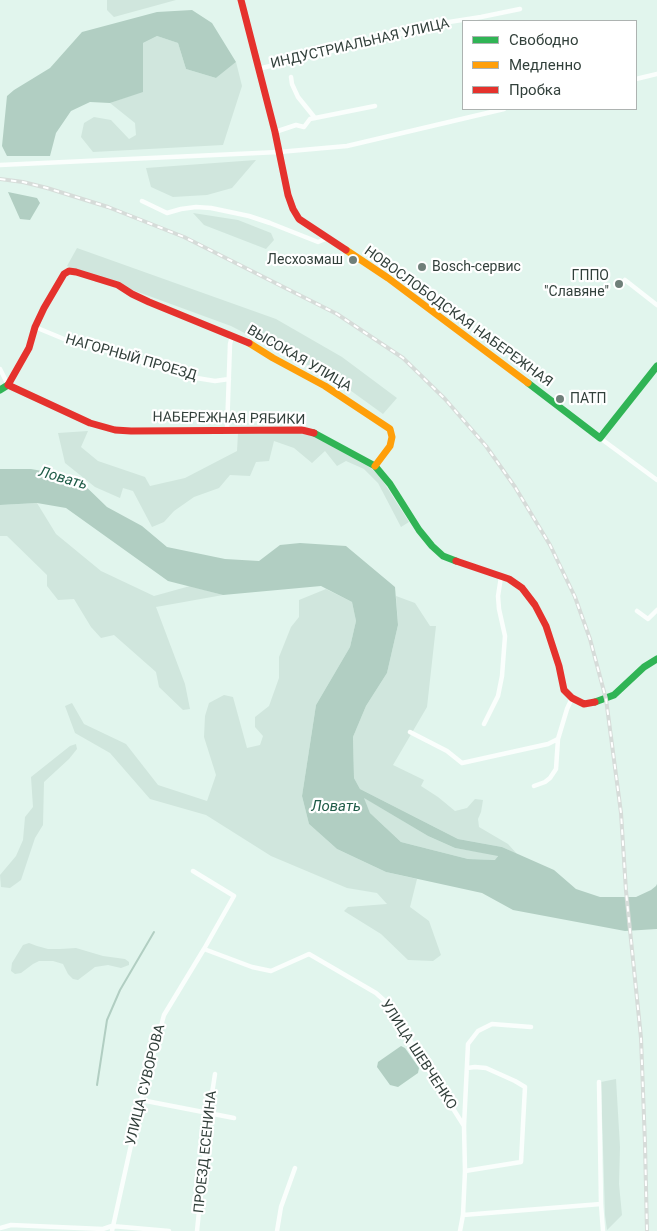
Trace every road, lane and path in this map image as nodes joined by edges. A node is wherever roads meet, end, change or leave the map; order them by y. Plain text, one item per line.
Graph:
1 (241, 0) edge
2 (520, 9) dead end
3 (462, 20) edge
4 (462, 20) edge
5 (258, 69) junction
6 (657, 74) edge
7 (291, 76) dead end
8 (637, 79) edge
9 (375, 106) dead end
10 (500, 110) edge
11 (315, 118) junction
12 (275, 132) junction
13 (279, 152) junction
14 (0, 165) edge
15 (142, 201) dead end
16 (328, 238) junction
17 (625, 280) dead end
18 (657, 305) edge
19 (35, 327) junction
20 (232, 336) junction
21 (657, 366) edge
22 (0, 370) edge
23 (229, 380) junction
24 (8, 385) junction
25 (0, 390) edge
26 (227, 430) junction
27 (600, 438) junction
28 (375, 466) junction
29 (657, 480) edge
30 (501, 577) junction
31 (657, 610) edge
32 (637, 611) dead end
33 (657, 659) edge
34 (572, 698) junction
35 (484, 724) dead end
36 (410, 732) dead end
37 (558, 739) junction
38 (534, 786) dead end
39 (193, 871) dead end
40 (204, 949) junction
41 (531, 1027) dead end
42 (467, 1068) junction
43 (215, 1074) dead end
44 (599, 1082) dead end
45 (142, 1100) junction
46 (208, 1113) junction
47 (234, 1118) dead end
48 (464, 1126) junction
49 (295, 1168) dead end
50 (465, 1172) junction
51 (601, 1204) junction
52 (463, 1216) junction
53 (0, 1228) edge
54 (112, 1228) edge
55 (169, 1231) edge
56 (197, 1231) edge
57 (277, 1231) edge
58 (460, 1231) edge
59 (603, 1231) edge

1 - 5 street, НОВОСЛОБОДСКАЯ НАБЕРЕЖНАЯ
2 - 3 street, ИНДУСТРИАЛЬНАЯ УЛИЦА
4 - 5 street, ИНДУСТРИАЛЬНАЯ УЛИЦА
5 - 12 street, НОВОСЛОБОДСКАЯ НАБЕРЕЖНАЯ
6 - 8 street
7 - 11 street
9 - 11 street
10 - 13 street
11 - 12 street
12 - 13 street, НОВОСЛОБОДСКАЯ НАБЕРЕЖНАЯ
13 - 14 street
13 - 16 street, НОВОСЛОБОДСКАЯ НАБЕРЕЖНАЯ
15 - 16 street
16 - 27 street, НОВОСЛОБОДСКАЯ НАБЕРЕЖНАЯ
17 - 18 street
19 - 20 street, ВЫСОКАЯ УЛИЦА
19 - 23 street, НАГОРНЫЙ ПРОЕЗД
19 - 24 street
20 - 23 street
20 - 28 street, ВЫСОКАЯ УЛИЦА
21 - 27 street
22 - 24 street
23 - 26 street
24 - 25 street
24 - 26 street, НАБЕРЕЖНАЯ РЯБИКИ
26 - 28 street, НАБЕРЕЖНАЯ РЯБИКИ
27 - 29 street, НОВОСЛОБОДСКАЯ НАБЕРЕЖНАЯ
28 - 30 street, НАБЕРЕЖНАЯ РЯБИКИ
30 - 34 street, НАБЕРЕЖНАЯ РЯБИКИ
30 - 35 street
31 - 32 street
33 - 34 street
34 - 37 street
36 - 37 street
37 - 38 street
39 - 40 street, УЛИЦА СУВОРОВА
40 - 45 street, УЛИЦА СУВОРОВА
40 - 48 street, УЛИЦА ШЕВЧЕНКО
41 - 42 street, УЛИЦА ШЕВЧЕНКО
42 - 48 street, УЛИЦА ШЕВЧЕНКО
42 - 50 street
43 - 46 street, ПРОЕЗД ЕСЕНИНА
44 - 51 street
45 - 46 street
45 - 54 street, УЛИЦА СУВОРОВА
46 - 47 street
46 - 56 street, ПРОЕЗД ЕСЕНИНА
48 - 50 street, УЛИЦА ШЕВЧЕНКО
49 - 57 street
50 - 52 street, УЛИЦА ШЕВЧЕНКО
51 - 52 street
51 - 59 street
52 - 58 street, УЛИЦА ШЕВЧЕНКО
53 - 54 street
54 - 55 street

